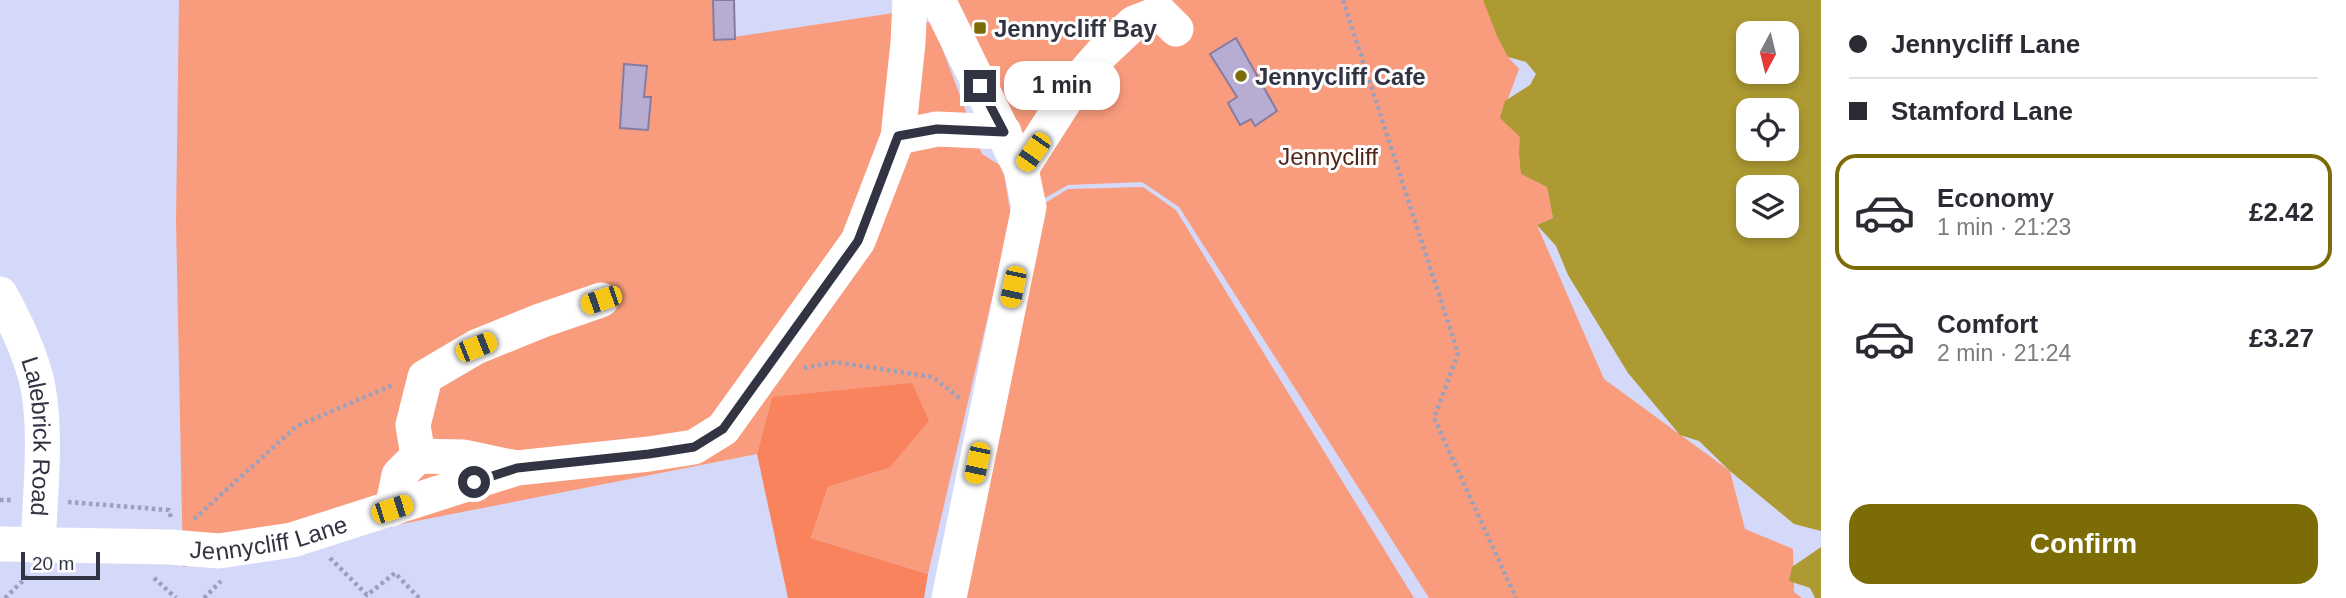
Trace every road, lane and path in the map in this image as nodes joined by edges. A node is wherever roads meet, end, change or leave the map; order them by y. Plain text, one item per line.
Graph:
1 (910, 0) edge
2 (938, 0) edge
3 (1343, 0) edge
4 (1176, 29) dead end
5 (1004, 132) junction
6 (898, 136) junction
7 (1021, 169) junction
8 (0, 294) edge
9 (601, 300) dead end
10 (763, 376) junction
11 (425, 377) junction
12 (986, 420) junction
13 (418, 456) junction
14 (517, 468) junction
15 (39, 499) junction
16 (0, 500) edge
17 (392, 509) junction
18 (172, 540) junction
19 (0, 544) edge
20 (38, 546) junction
21 (329, 557) dead end
22 (223, 579) dead end
23 (365, 596) edge
24 (204, 598) edge
25 (419, 598) edge
26 (949, 598) edge
27 (1516, 598) edge

1 - 6 street, Jennycliff Lane
2 - 5 street
3 - 27 path
4 - 7 street
5 - 6 street
5 - 7 street
6 - 10 street, Jennycliff Lane
7 - 12 street
8 - 15 street, Lalebrick Road
9 - 11 street
10 - 12 path
10 - 14 street, Jennycliff Lane
11 - 13 street
11 - 18 path
12 - 26 street
13 - 14 street
13 - 17 street
14 - 17 street, Jennycliff Lane
15 - 16 path
15 - 18 path
15 - 20 street, Lalebrick Road
17 - 18 street, Jennycliff Lane
18 - 20 street, Jennycliff Lane
19 - 20 street, Jennycliff Lane
21 - 23 path
22 - 24 path
23 - 25 path

